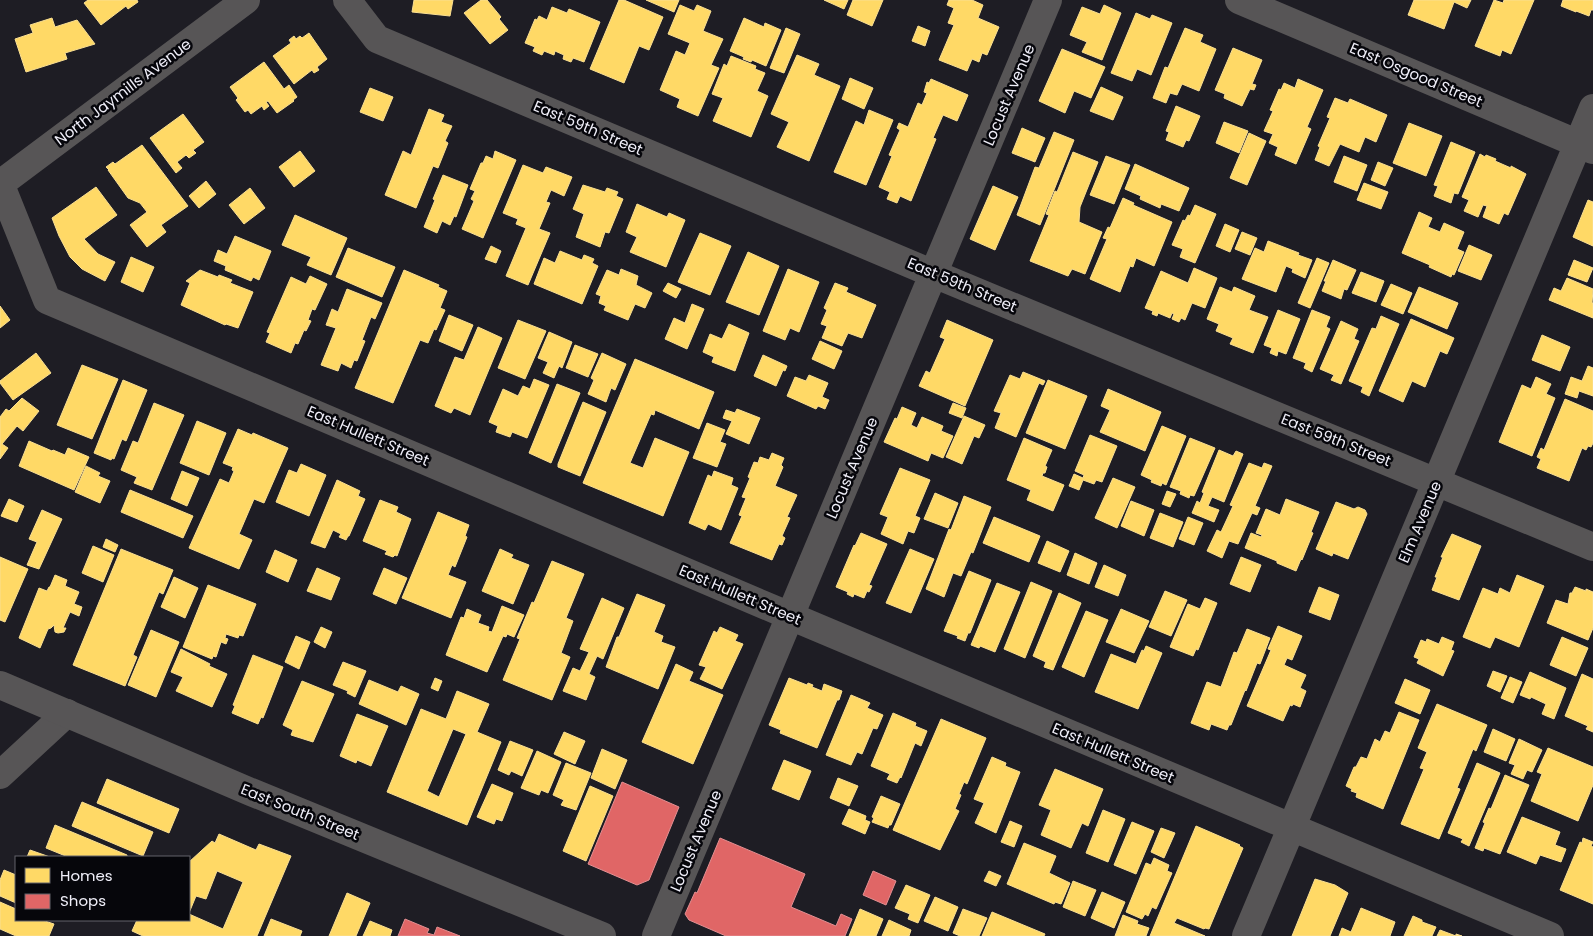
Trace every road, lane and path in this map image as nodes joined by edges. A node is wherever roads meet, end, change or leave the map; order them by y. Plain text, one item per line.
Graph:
1 (246, 0) edge
2 (347, 0) edge
3 (1048, 0) edge
4 (1239, 0) edge
5 (1593, 108) edge
6 (1586, 147) edge
7 (0, 184) edge
8 (934, 274) junction
9 (1437, 481) junction
10 (1593, 547) edge
11 (790, 616) junction
12 (0, 685) edge
13 (67, 713) junction
14 (0, 775) edge
15 (1292, 829) junction
16 (602, 936) edge
17 (656, 936) edge
18 (1246, 936) edge
19 (1550, 936) edge

1 - 7 street, North Jaymills Avenue
2 - 8 street, East 59th Street
3 - 8 street, Locust Avenue
4 - 6 street, East Osgood Street
5 - 6 street, Elm Avenue
6 - 9 street, Elm Avenue
7 - 11 street, East Hullett Street
8 - 9 street, East 59th Street
8 - 11 street, Locust Avenue
9 - 10 street, East 59th Street
9 - 15 street, Elm Avenue
11 - 15 street, East Hullett Street
11 - 17 street, Locust Avenue
12 - 13 street, East South Street
13 - 14 street
13 - 16 street, East South Street
15 - 18 street, Elm Avenue
15 - 19 street, East Hullett Street

